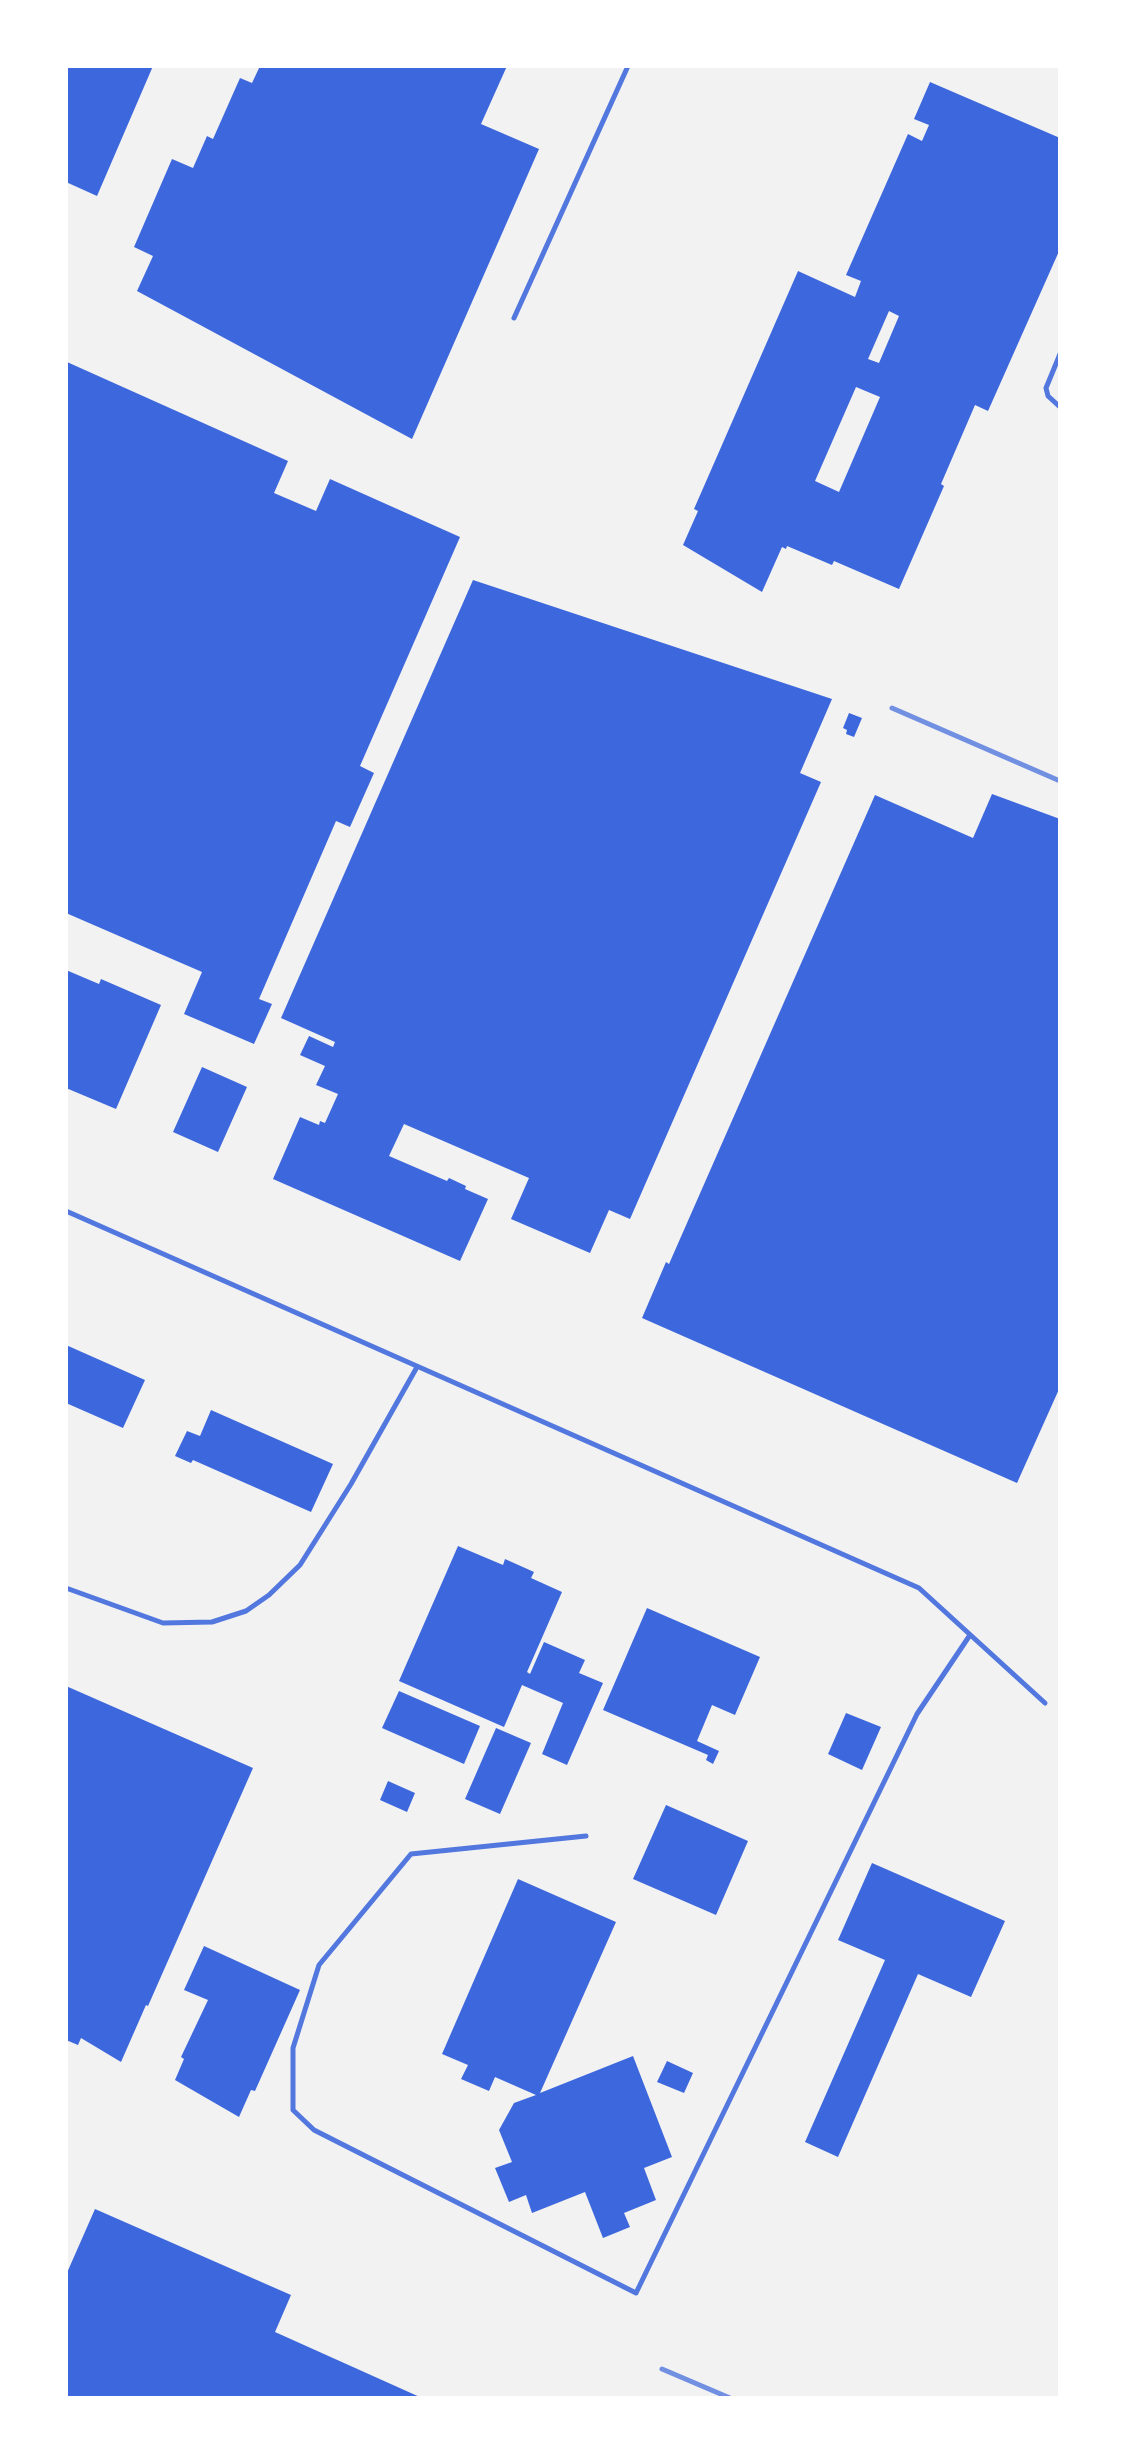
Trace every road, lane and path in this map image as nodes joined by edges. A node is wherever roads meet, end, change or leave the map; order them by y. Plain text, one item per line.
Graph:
1 (628, 66) edge
2 (514, 318) dead end
3 (1059, 354) edge
4 (1059, 407) edge
5 (66, 1211) edge
6 (417, 1367) junction
7 (66, 1588) edge
8 (970, 1635) junction
9 (1045, 1703) dead end
10 (586, 1836) dead end

1 - 2 lane
3 - 4 lane
5 - 6 lane
6 - 7 lane
6 - 8 lane
8 - 9 lane
8 - 10 lane

